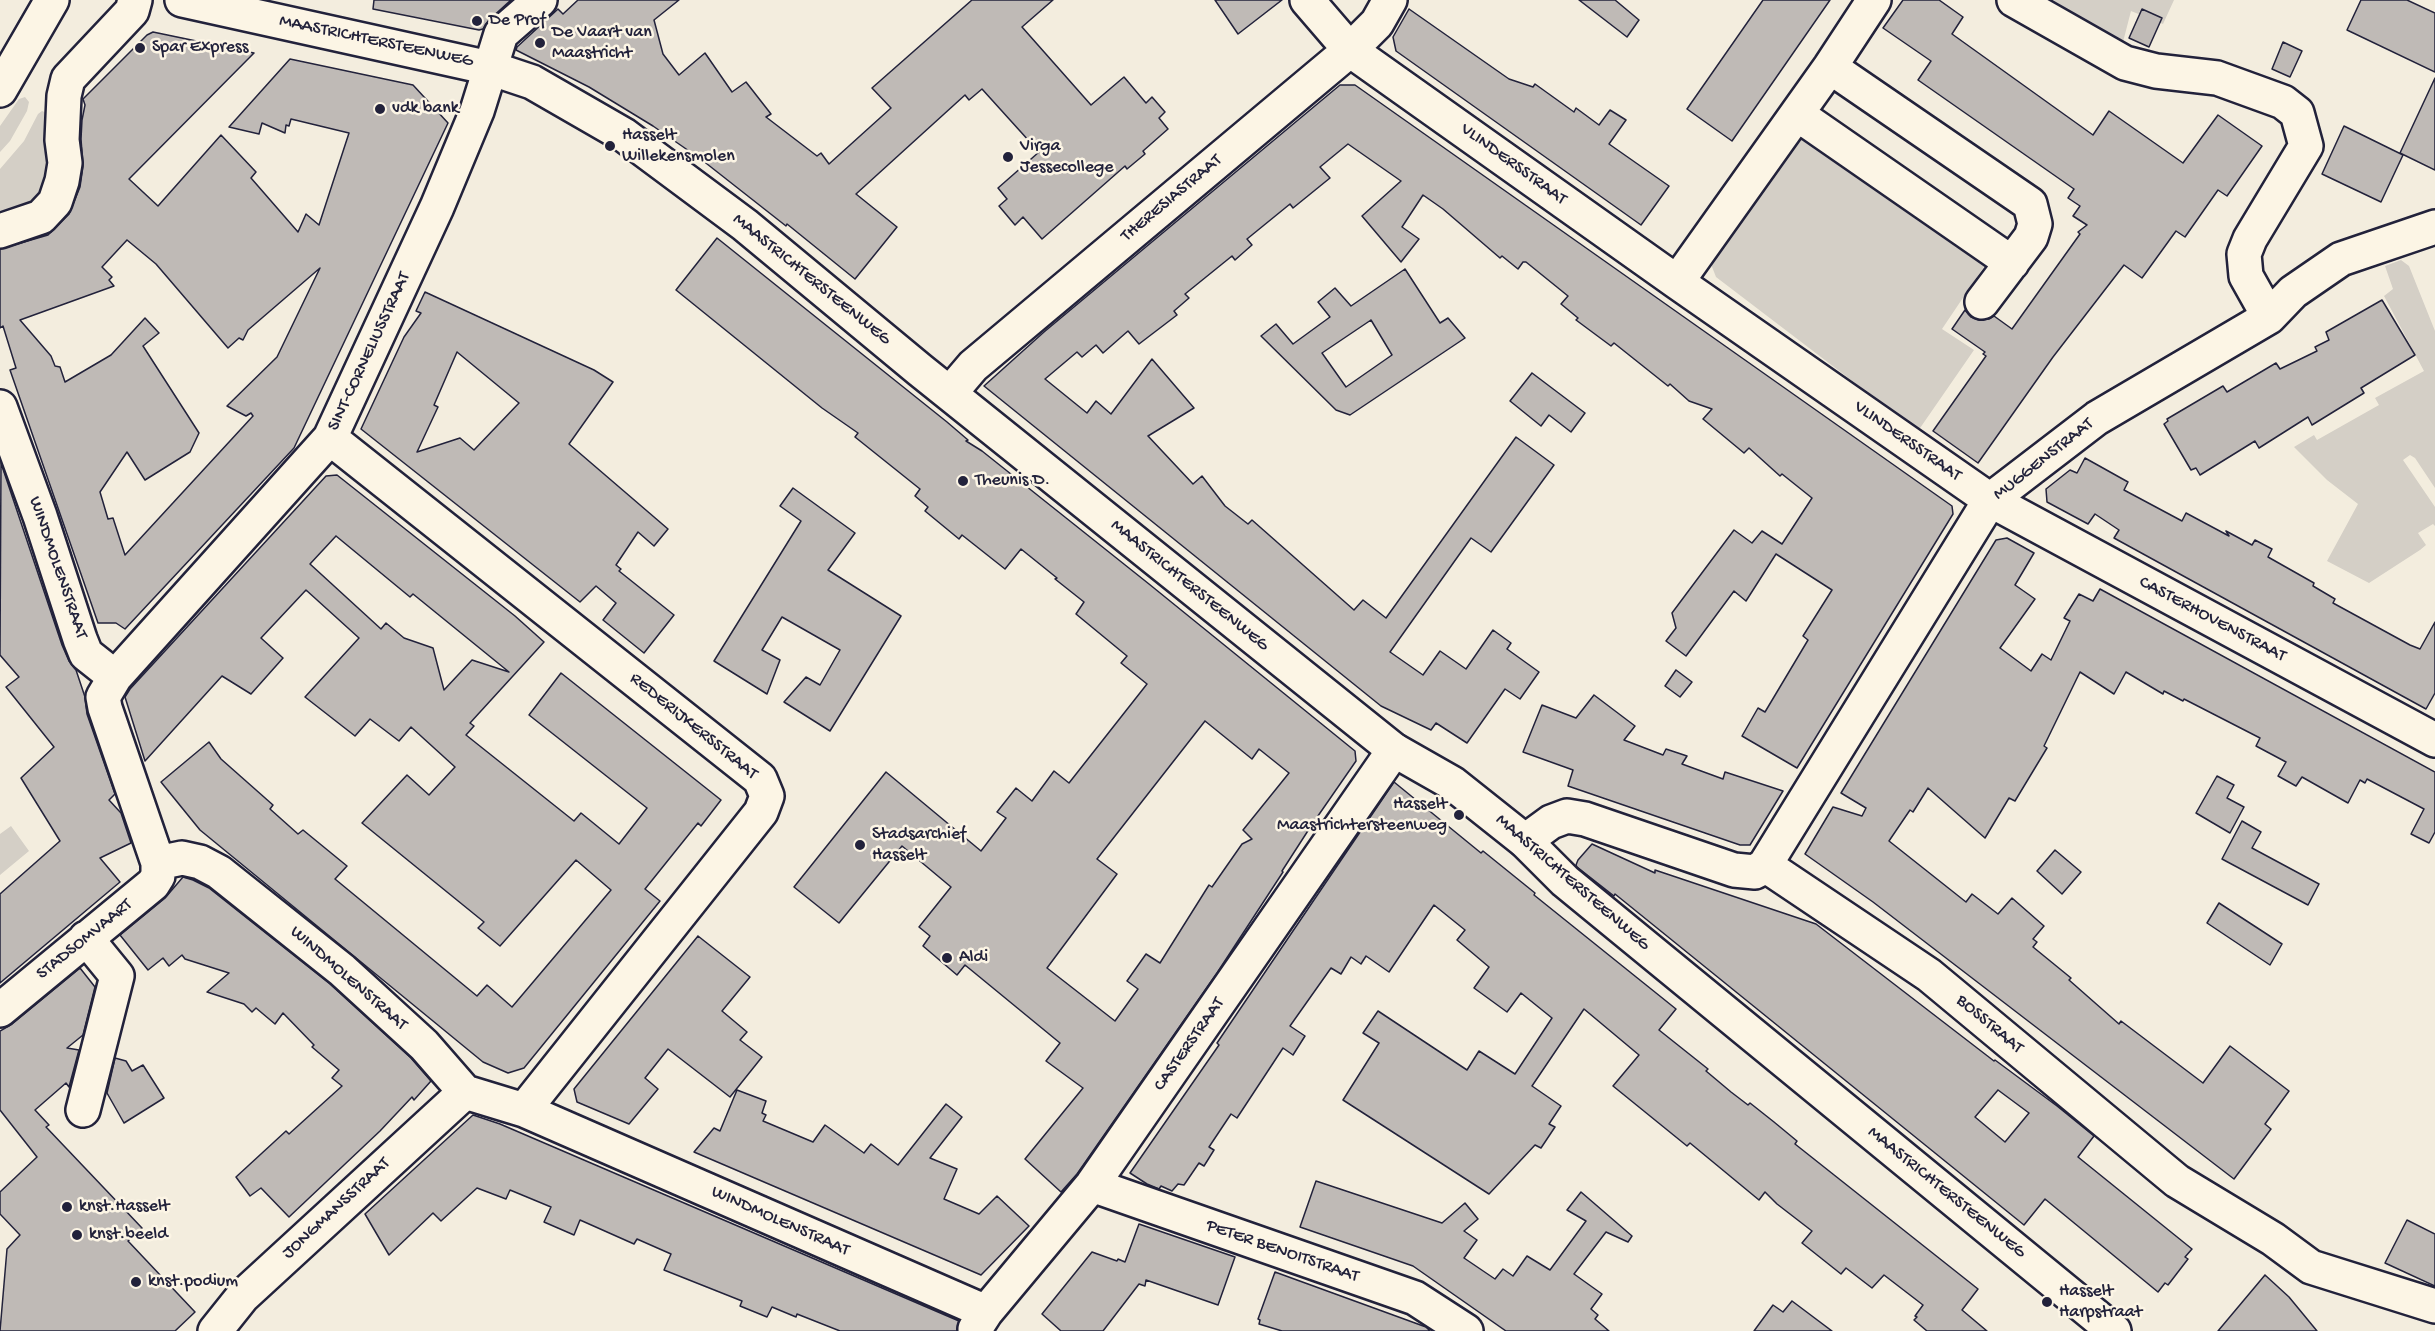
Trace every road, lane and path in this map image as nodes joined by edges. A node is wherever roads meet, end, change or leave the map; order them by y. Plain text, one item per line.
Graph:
1 (52, 0) edge
2 (135, 0) edge
3 (182, 0) edge
4 (540, 0) edge
5 (1307, 0) edge
6 (1390, 0) edge
7 (1874, 0) edge
8 (2014, 0) edge
9 (1350, 50) junction
10 (1830, 67) junction
11 (490, 68) junction
12 (0, 90) edge
13 (1797, 114) junction
14 (2435, 227) edge
15 (0, 231) edge
16 (2012, 263) junction
17 (1677, 282) junction
18 (1982, 302) dead end
19 (2269, 317) junction
20 (950, 393) junction
21 (0, 407) edge
22 (330, 438) junction
23 (1990, 500) junction
24 (115, 677) junction
25 (2435, 740) edge
26 (1394, 750) junction
27 (1526, 841) junction
28 (158, 863) junction
29 (1765, 865) junction
30 (86, 938) junction
31 (0, 1010) edge
32 (465, 1092) junction
33 (83, 1110) dead end
34 (525, 1110) junction
35 (1092, 1185) junction
36 (2435, 1306) edge
37 (980, 1322) edge
38 (215, 1331) edge
39 (1466, 1331) edge
40 (2114, 1331) edge

1 - 12 street
2 - 15 street
3 - 11 street, MAASTRICHTERSTEENWEG
4 - 11 street, SINT-CORNELIUSSTRAAT
5 - 9 street, VLINDERSSTRAAT
6 - 9 street, THERESIASTRAAT
7 - 10 street
8 - 19 street
9 - 17 street, VLINDERSSTRAAT
9 - 20 street, THERESIASTRAAT
10 - 13 street
10 - 16 street
11 - 20 street, MAASTRICHTERSTEENWEG
11 - 22 street, SINT-CORNELIUSSTRAAT
13 - 16 street
13 - 17 street
14 - 19 street, MUGGENSTRAAT
16 - 18 street
17 - 23 street, VLINDERSSTRAAT
19 - 23 street, MUGGENSTRAAT
20 - 26 street, MAASTRICHTERSTEENWEG
21 - 24 street, WINDMOLENSTRAAT
22 - 24 street, SINT-CORNELIUSSTRAAT
22 - 34 street, REDERIJKERSSTRAAT
23 - 25 street, CASTERHOVENSTRAAT
23 - 29 street, MUGGENSTRAAT
24 - 28 street
26 - 27 street, MAASTRICHTERSTEENWEG
26 - 35 street, CASTERSTRAAT
27 - 29 street
27 - 40 street, MAASTRICHTERSTEENWEG
28 - 30 street, STADSOMVAART
28 - 32 street, WINDMOLENSTRAAT
29 - 36 street, BOSSTRAAT
30 - 31 street, STADSOMVAART
30 - 33 street
32 - 34 street, WINDMOLENSTRAAT
32 - 38 street, JONGMANSSTRAAT
34 - 37 street, WINDMOLENSTRAAT
35 - 37 street, CASTERSTRAAT
35 - 39 street, PETER BENOITSTRAAT

